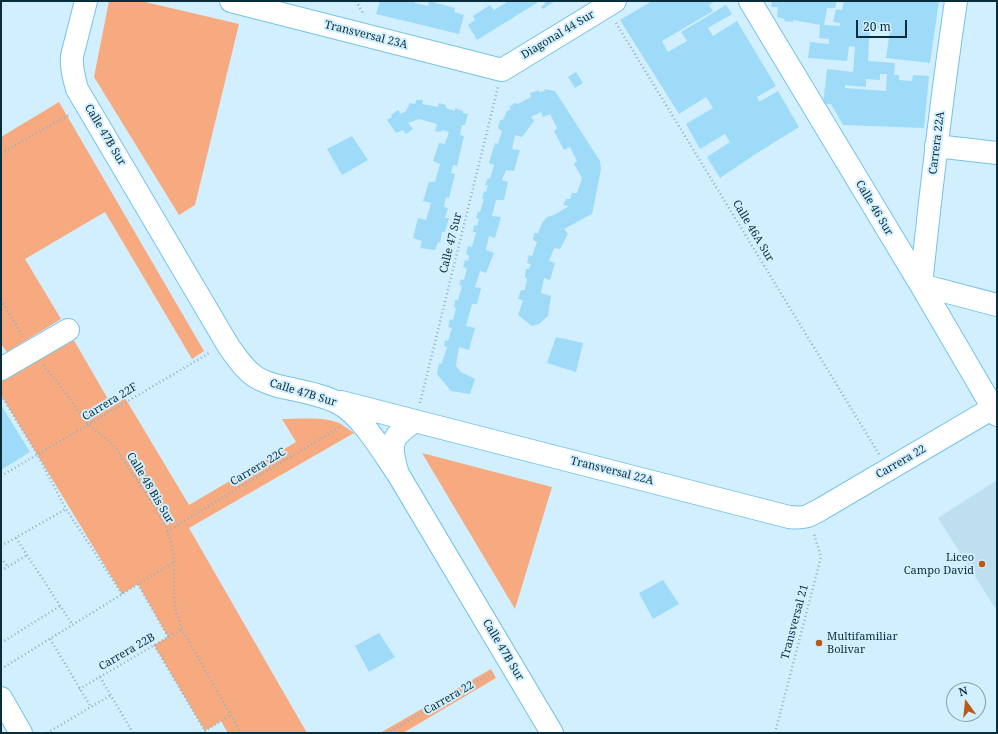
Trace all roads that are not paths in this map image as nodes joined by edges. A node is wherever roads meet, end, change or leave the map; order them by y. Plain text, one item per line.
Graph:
1 (86, 1) edge
2 (231, 1) edge
3 (750, 1) edge
4 (956, 1) edge
5 (611, 4) edge
6 (502, 70) joint
7 (936, 146) junction
8 (997, 153) edge
9 (921, 285) junction
10 (997, 305) edge
11 (68, 330) dead end
12 (1, 369) edge
13 (329, 399) junction
14 (995, 412) edge
15 (415, 421) junction
16 (398, 474) junction
17 (809, 516) joint
18 (1, 698) edge
19 (21, 733) edge
20 (552, 733) edge

1 - 13 street, Calle 47B Sur
2 - 6 street, Transversal 23A
3 - 9 street, Calle 46 Sur
4 - 7 street, Carrera 22A
5 - 6 street, Diagonal 44 Sur
7 - 8 street
7 - 9 street, Carrera 22A
9 - 10 street
9 - 14 street, Calle 46 Sur
11 - 12 street
13 - 15 street, Transversal 22A
13 - 16 street, Calle 47B Sur
14 - 17 street, Carrera 22
15 - 16 street
15 - 17 street, Transversal 22A
16 - 20 street, Calle 47B Sur
18 - 19 street

